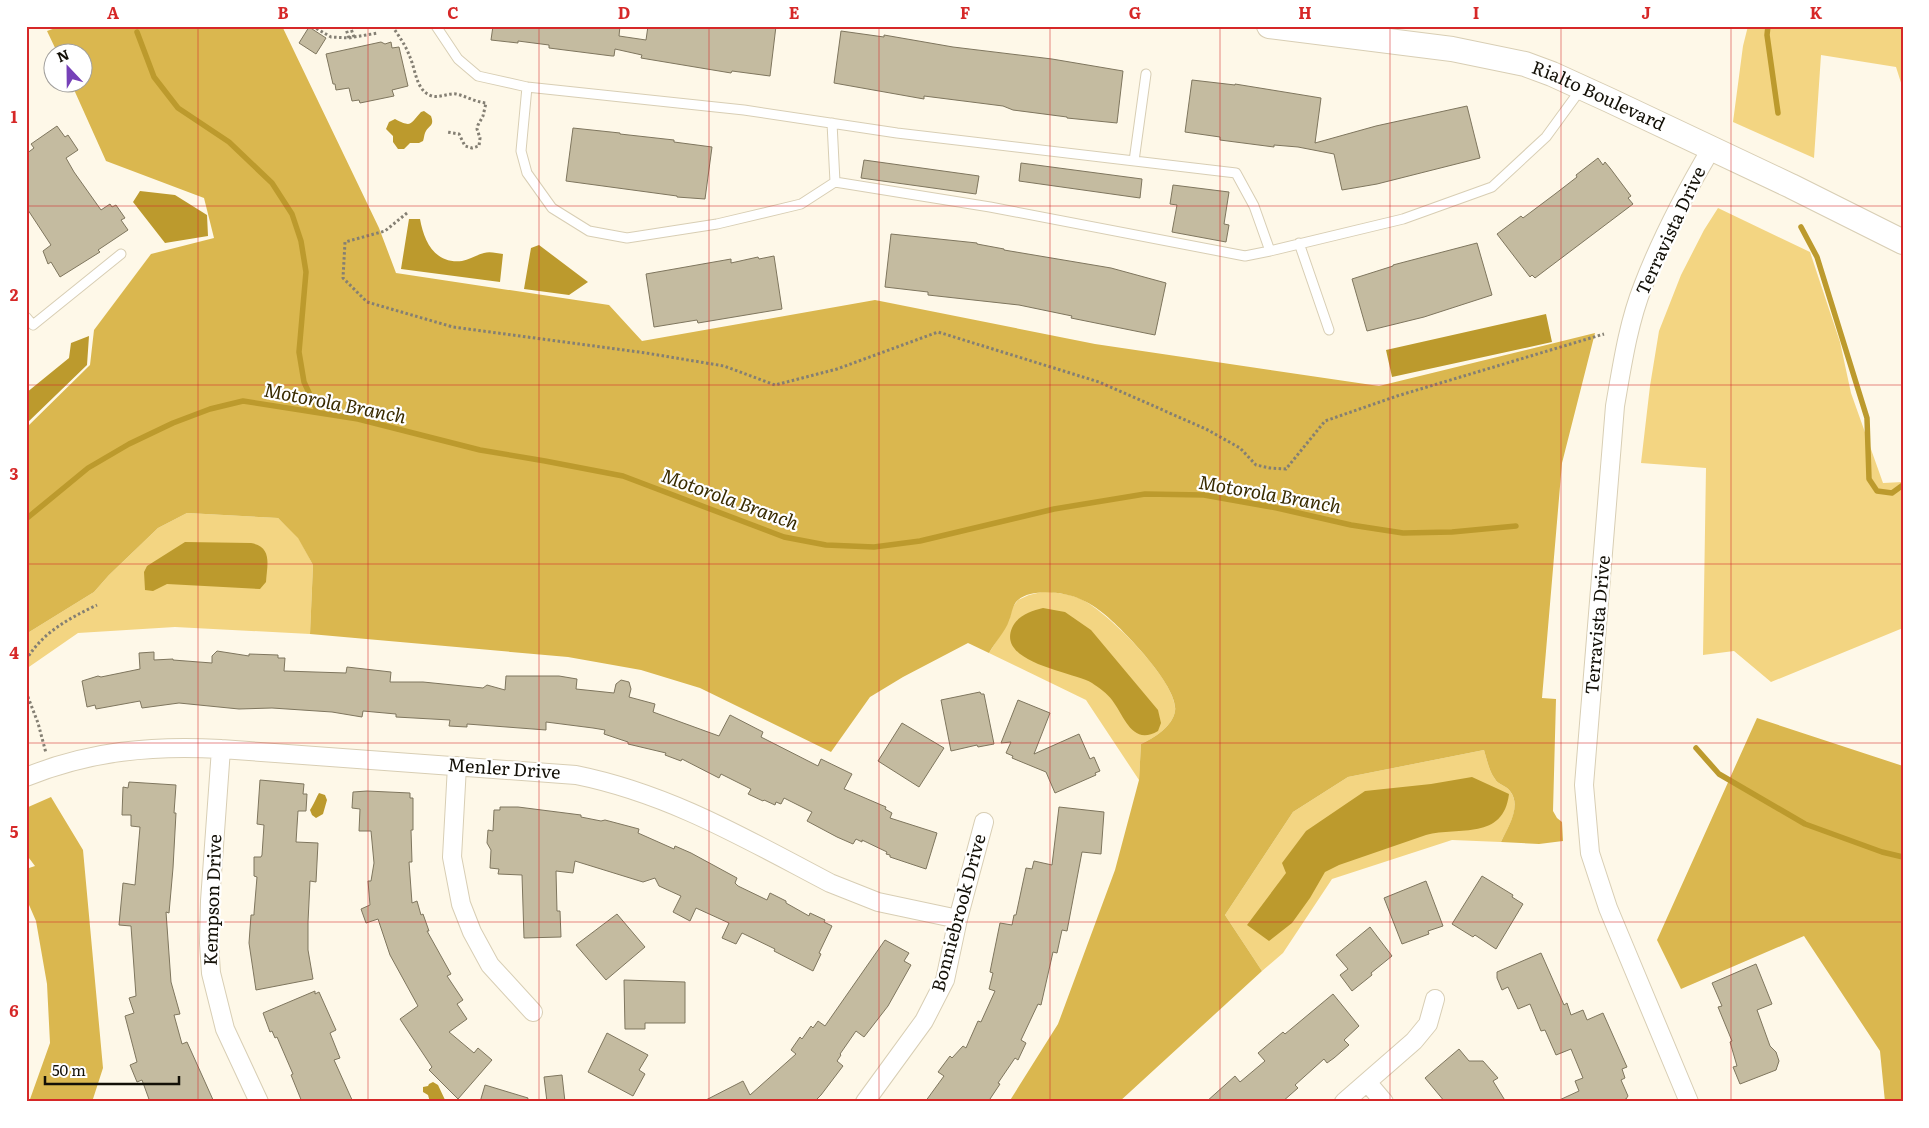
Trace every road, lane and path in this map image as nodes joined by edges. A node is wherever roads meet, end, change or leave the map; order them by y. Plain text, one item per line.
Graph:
1 (312, 26) edge
2 (345, 26) edge
3 (350, 26) edge
4 (392, 26) edge
5 (436, 26) edge
6 (1269, 26) edge
7 (1295, 28) edge
8 (378, 33) dead end
9 (354, 37) junction
10 (348, 38) junction
11 (1146, 74) dead end
12 (527, 86) junction
13 (1582, 88) junction
14 (832, 123) junction
15 (447, 132) dead end
16 (1711, 149) junction
17 (1134, 161) junction
18 (835, 182) junction
19 (407, 213) dead end
20 (1903, 242) edge
21 (1299, 243) junction
22 (1270, 250) junction
23 (121, 254) dead end
24 (26, 317) edge
25 (1329, 330) dead end
26 (1604, 334) dead end
27 (97, 605) dead end
28 (26, 660) edge
29 (26, 692) edge
30 (45, 748) dead end
31 (221, 749) junction
32 (457, 766) junction
33 (26, 777) edge
34 (984, 822) dead end
35 (958, 919) junction
36 (1435, 999) dead end
37 (533, 1012) dead end
38 (1367, 1082) junction
39 (258, 1102) edge
40 (865, 1102) edge
41 (1344, 1102) edge
42 (1384, 1102) edge
43 (1689, 1102) edge

1 - 10 path
2 - 10 path
3 - 9 path
4 - 15 path
5 - 12 lane
6 - 7 street, Rialto Boulevard
7 - 13 street, Rialto Boulevard
8 - 9 path
9 - 10 path
11 - 17 lane
12 - 14 lane
12 - 18 lane
13 - 16 street, Rialto Boulevard
13 - 21 lane
14 - 17 lane
14 - 18 lane
16 - 20 street, Rialto Boulevard
16 - 43 street, Terravista Drive
17 - 22 lane
18 - 22 lane
19 - 26 path
21 - 22 lane
21 - 25 lane
23 - 24 lane
27 - 28 path
29 - 30 path
31 - 32 street, Menler Drive
31 - 33 street, Menler Drive
31 - 39 street, Kempson Drive
32 - 35 street, Menler Drive
32 - 37 street
34 - 35 street, Bonniebrook Drive
35 - 40 street, Bonniebrook Drive
36 - 38 street
38 - 41 street
38 - 42 street

